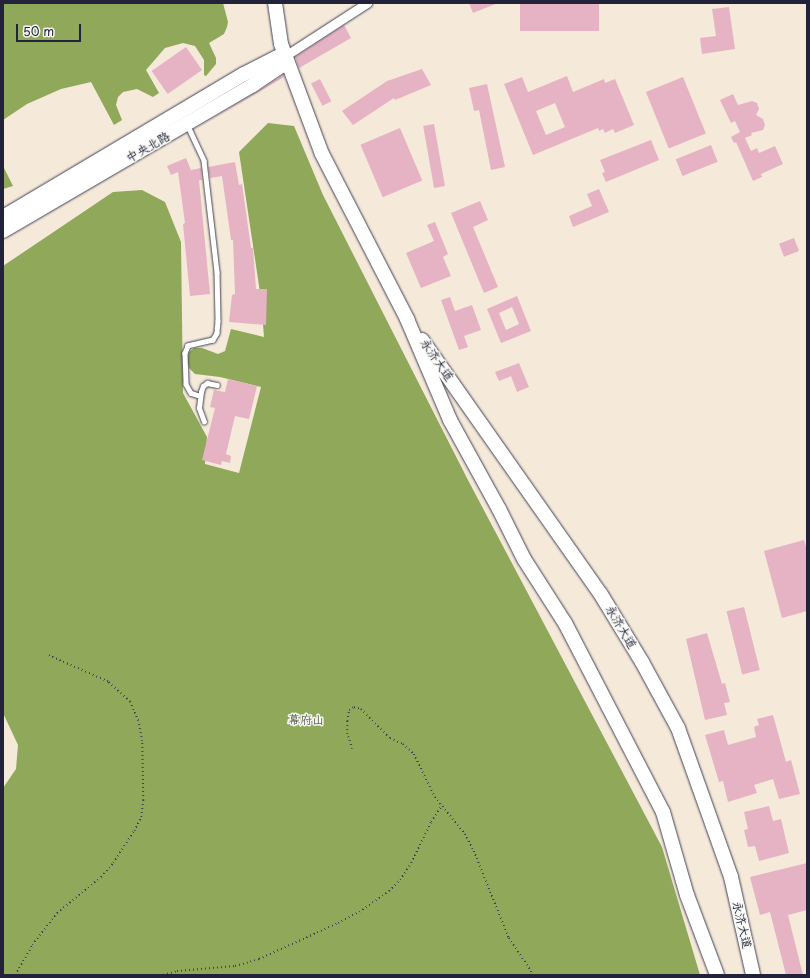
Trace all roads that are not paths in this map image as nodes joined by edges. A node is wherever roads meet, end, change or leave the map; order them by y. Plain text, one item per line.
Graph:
1 (268, 3) edge
2 (275, 3) edge
3 (367, 3) edge
4 (281, 60) junction
5 (188, 124) junction
6 (3, 217) edge
7 (3, 231) edge
8 (407, 319) junction
9 (217, 385) dead end
10 (200, 396) junction
11 (204, 422) dead end
12 (717, 975) edge
13 (753, 975) edge

1 - 4 main road
2 - 4 main road
3 - 4 street, 中央北路
4 - 5 main road, 中央北路
4 - 6 main road, 中央北路
4 - 8 main road, 永济大道
5 - 7 main road, 中央北路
5 - 10 lane
8 - 12 main road, 永济大道
8 - 13 main road, 永济大道
9 - 10 lane
10 - 11 lane

